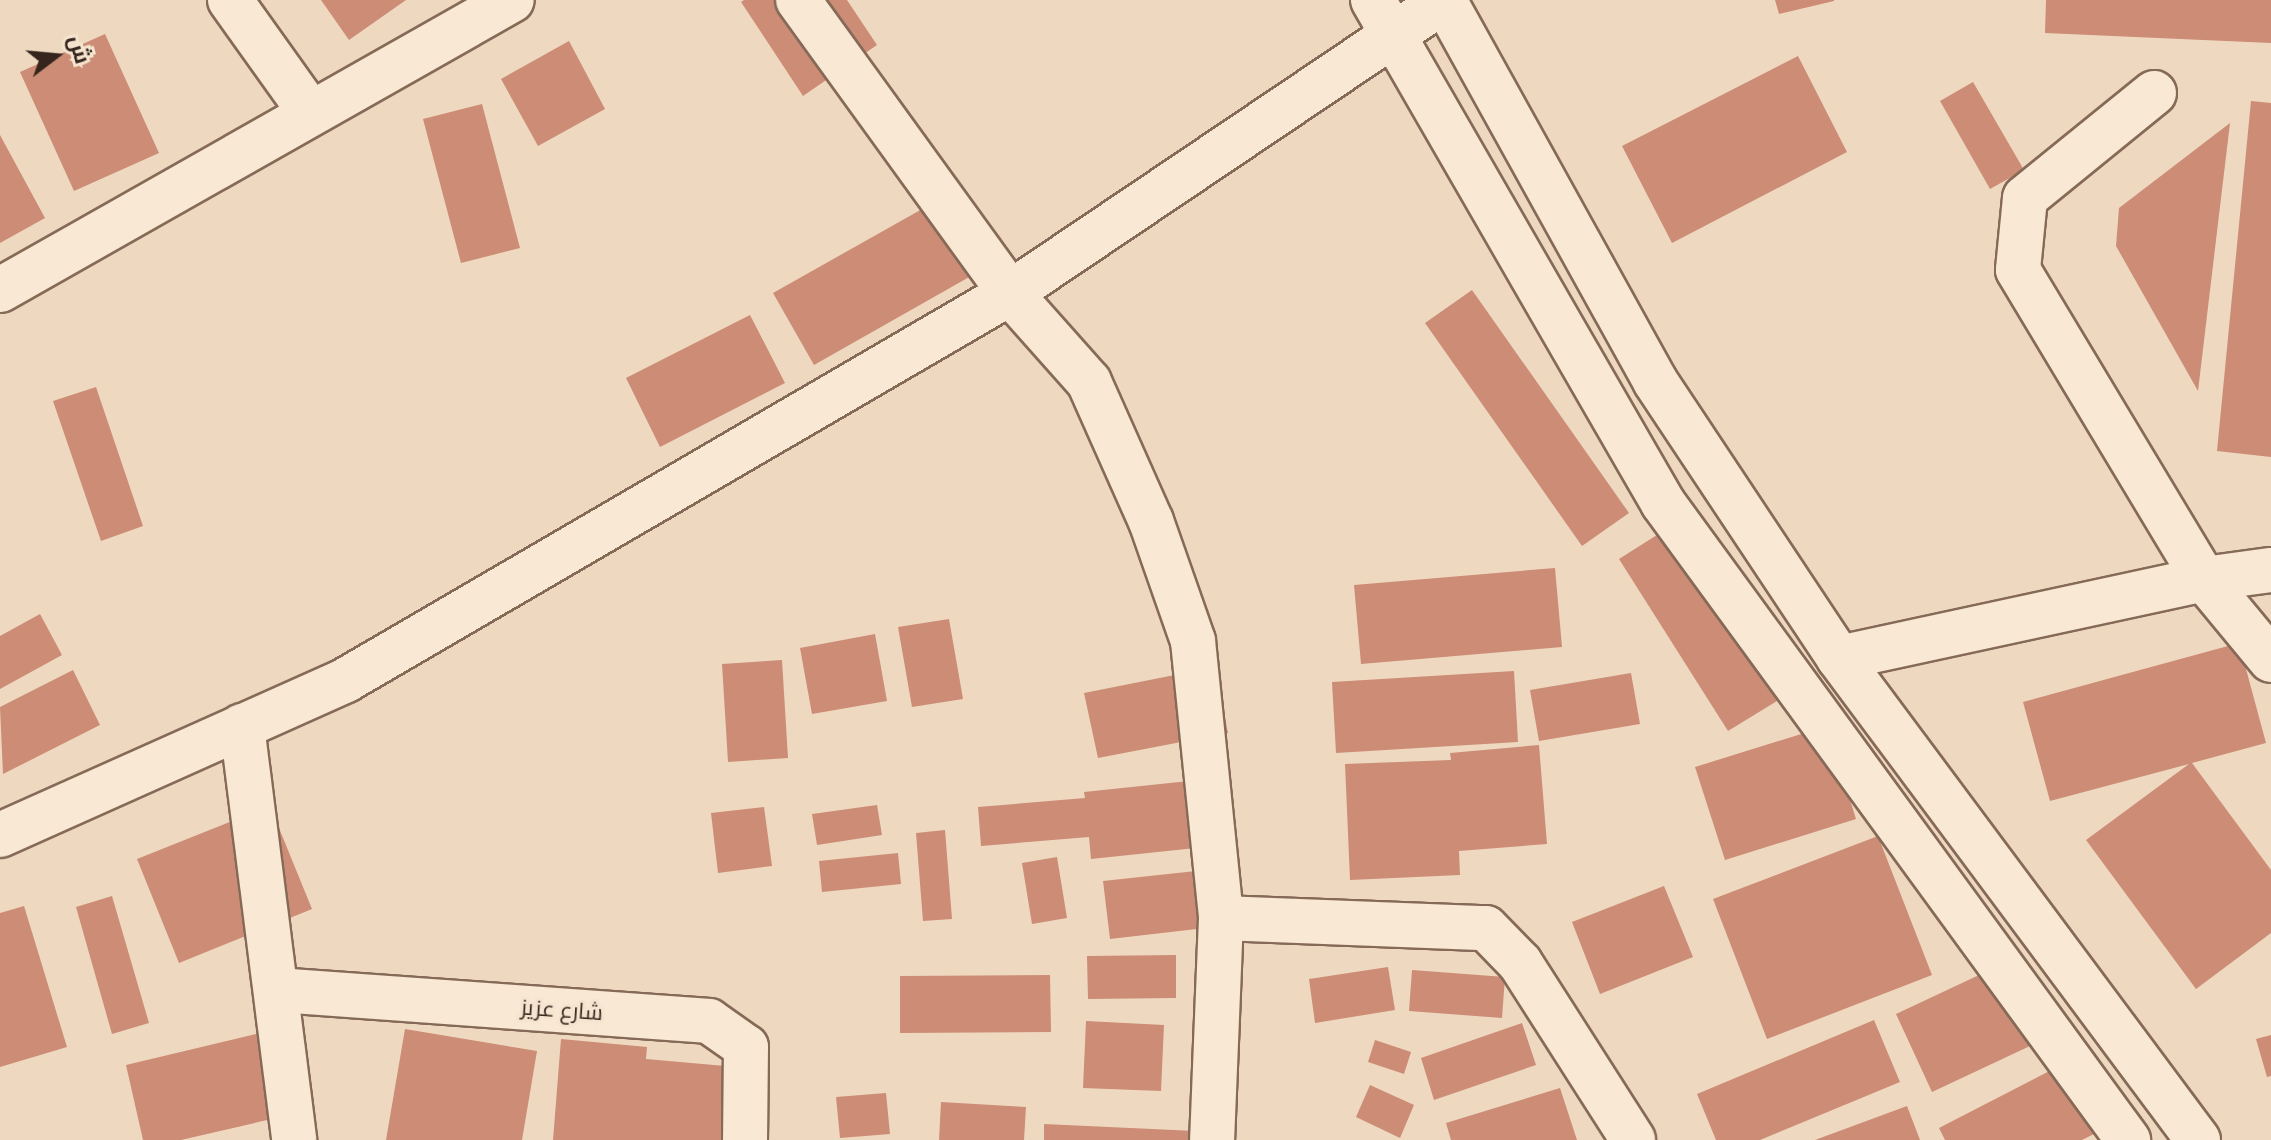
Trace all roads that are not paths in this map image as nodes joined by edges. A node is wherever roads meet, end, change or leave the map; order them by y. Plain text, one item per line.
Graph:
1 (230, 0) edge
2 (512, 0) edge
3 (798, 0) edge
4 (1444, 0) edge
5 (1384, 16) edge
6 (2154, 93) dead end
7 (310, 112) junction
8 (0, 290) edge
9 (1010, 293) junction
10 (2271, 570) edge
11 (2204, 579) junction
12 (1839, 658) junction
13 (2271, 660) edge
14 (242, 726) junction
15 (0, 835) edge
16 (1221, 918) junction
17 (277, 990) junction
18 (294, 1140) edge
19 (745, 1140) edge
20 (1212, 1140) edge
21 (1633, 1140) edge
22 (2128, 1140) edge
23 (2198, 1140) edge

1 - 7 street
2 - 7 street
3 - 9 street
4 - 5 street
4 - 12 street
5 - 9 street
5 - 22 street
6 - 11 street
7 - 8 street
9 - 14 street
9 - 16 street
10 - 11 street
11 - 12 street
11 - 13 street
12 - 23 street
14 - 15 street
14 - 17 street
16 - 20 street
16 - 21 street
17 - 18 street
17 - 19 street, شارع عزيز

